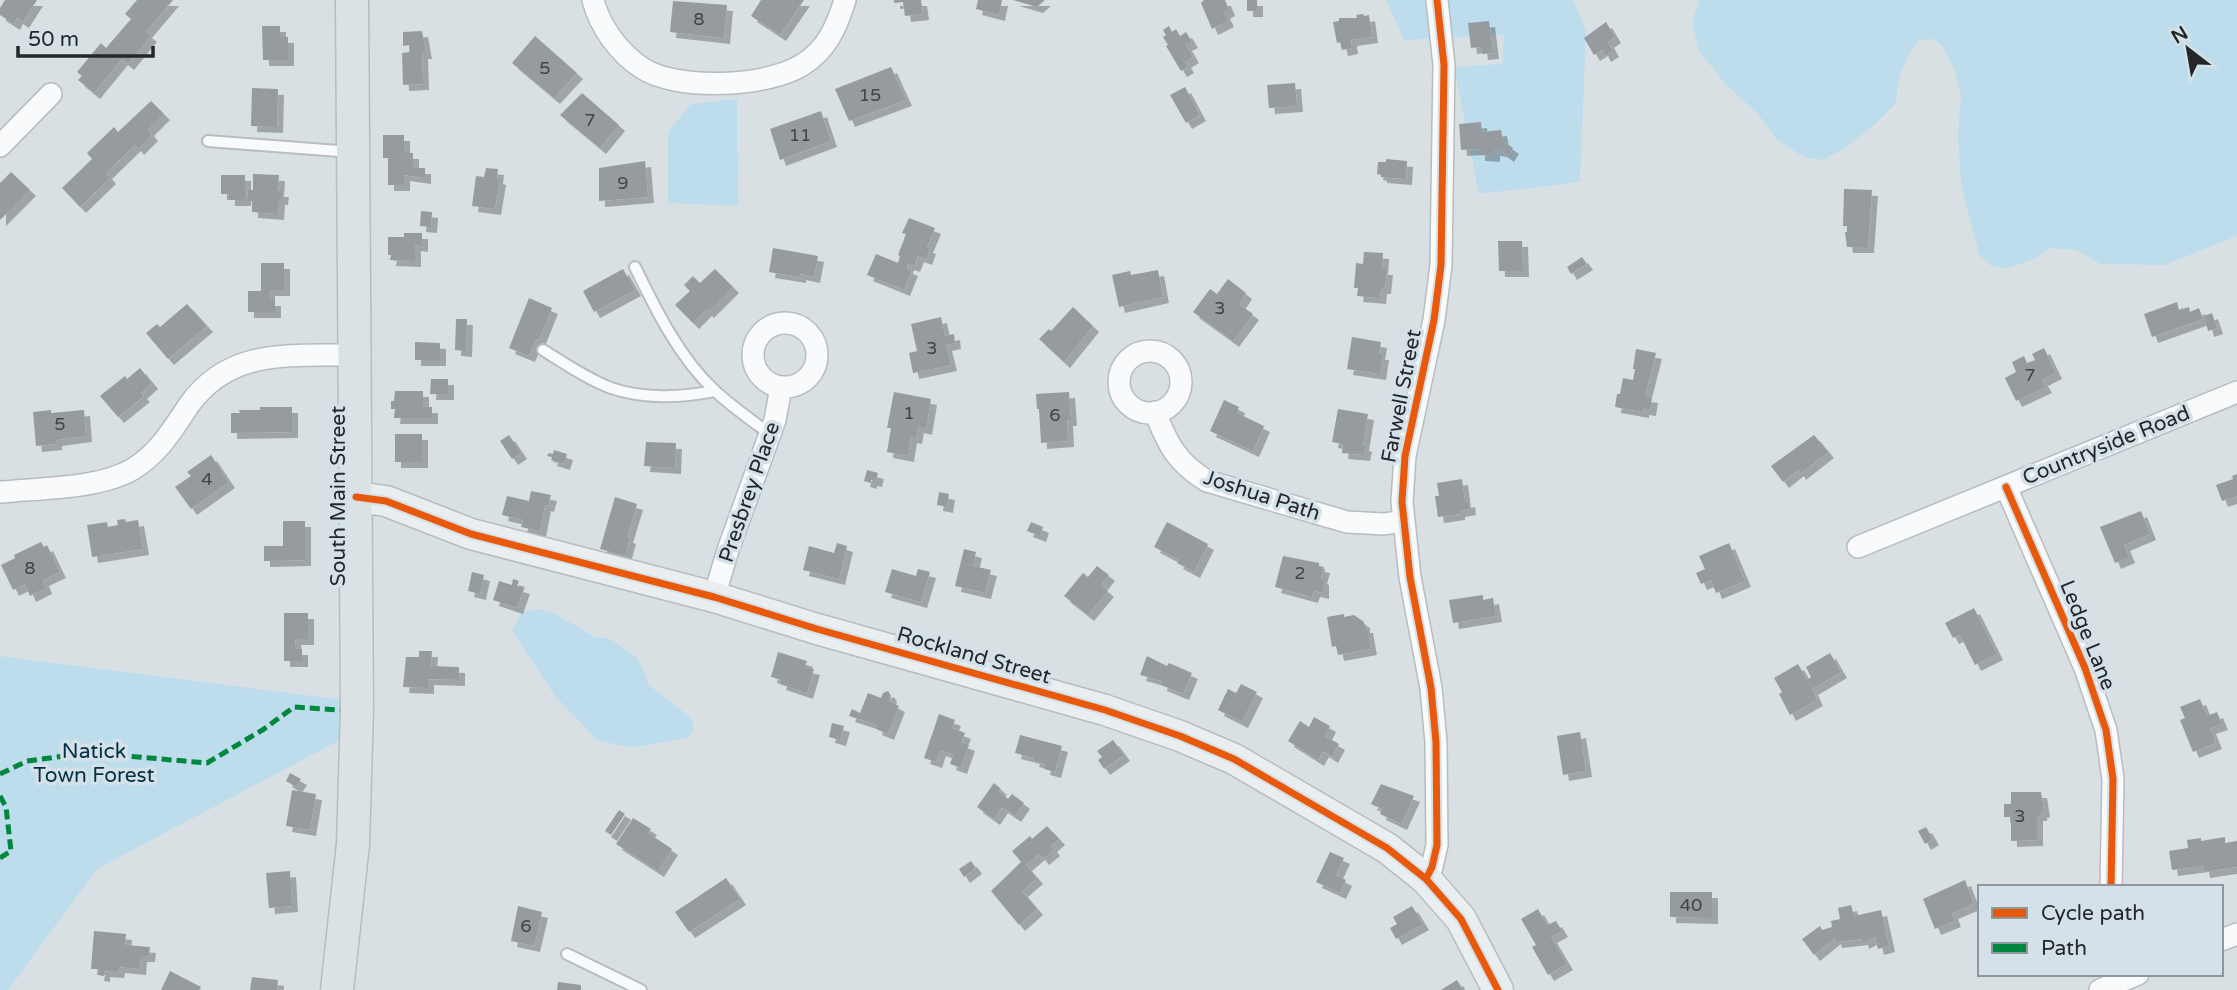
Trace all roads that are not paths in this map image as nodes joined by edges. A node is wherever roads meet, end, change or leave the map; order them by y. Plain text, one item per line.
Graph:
1 (352, 0) edge
2 (593, 0) edge
3 (845, 0) edge
4 (1437, 0) edge
5 (51, 94) dead end
6 (208, 141) dead end
7 (0, 146) edge
8 (353, 152) junction
9 (635, 267) dead end
10 (543, 350) dead end
11 (355, 355) junction
12 (781, 387) dead end
13 (714, 391) junction
14 (2237, 391) edge
15 (1155, 412) dead end
16 (770, 434) junction
17 (2006, 487) junction
18 (1, 495) edge
19 (356, 497) junction
20 (1403, 521) junction
21 (1858, 547) dead end
22 (714, 597) junction
23 (1426, 879) junction
24 (2111, 885) edge
25 (567, 954) dead end
26 (2131, 976) edge
27 (2109, 982) edge
28 (337, 990) edge
29 (640, 990) edge
30 (1498, 990) edge

1 - 8 main road, South Main Street
2 - 3 street
4 - 20 street, Farwell Street
5 - 7 street
6 - 8 lane
8 - 11 main road, South Main Street
9 - 13 lane
10 - 13 lane
11 - 18 street
11 - 19 main road, South Main Street
12 - 16 street, Presbrey Place
13 - 16 lane
14 - 17 street, Countryside Road
15 - 20 street, Joshua Path
16 - 22 street, Presbrey Place
17 - 21 street, Countryside Road
17 - 24 street, Ledge Lane
19 - 22 street, Rockland Street
19 - 28 main road, South Main Street
20 - 23 street, Farwell Street
22 - 23 street, Rockland Street
23 - 30 street, Rockland Street
25 - 29 lane
26 - 27 street

